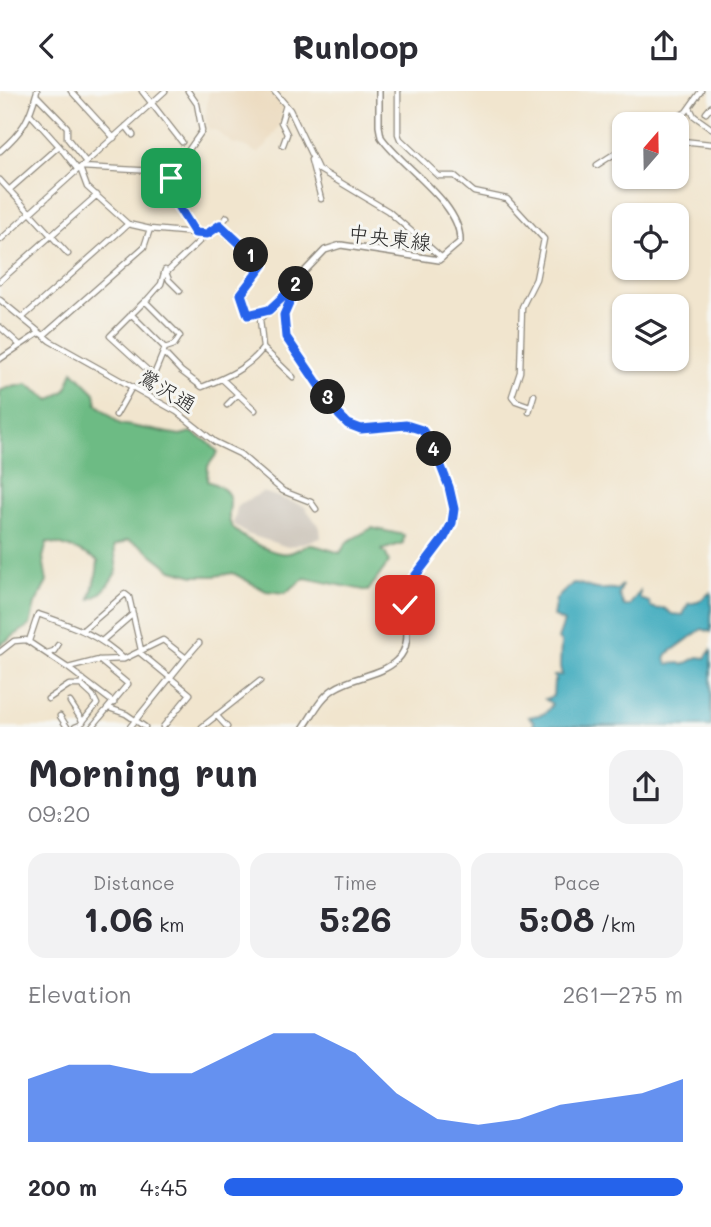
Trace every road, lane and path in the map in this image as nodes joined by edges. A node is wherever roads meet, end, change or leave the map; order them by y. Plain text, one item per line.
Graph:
1 (71, 91) edge
2 (142, 91) edge
3 (165, 91) edge
4 (188, 91) edge
5 (274, 91) edge
6 (379, 91) edge
7 (398, 91) edge
8 (701, 91) edge
9 (36, 93) edge
10 (151, 103) junction
11 (286, 104) junction
12 (711, 107) edge
13 (690, 108) junction
14 (684, 112) edge
15 (706, 113) dead end
16 (31, 115) junction
17 (126, 126) junction
18 (711, 128) edge
19 (133, 135) dead end
20 (114, 138) junction
21 (182, 142) dead end
22 (690, 142) edge
23 (711, 143) edge
24 (283, 145) dead end
25 (59, 146) junction
26 (0, 151) edge
27 (612, 157) edge
28 (312, 158) junction
29 (86, 163) junction
30 (597, 165) dead end
31 (80, 169) junction
32 (173, 171) junction
33 (0, 180) edge
34 (9, 190) junction
35 (97, 195) junction
36 (321, 199) dead end
37 (30, 214) junction
38 (227, 217) dead end
39 (128, 224) junction
40 (220, 225) junction
41 (150, 229) junction
42 (195, 233) junction
43 (50, 234) junction
44 (207, 234) junction
45 (0, 240) edge
46 (68, 254) dead end
47 (442, 258) junction
48 (167, 272) junction
49 (0, 281) edge
50 (298, 283) junction
51 (180, 291) dead end
52 (0, 300) edge
53 (145, 301) junction
54 (269, 310) junction
55 (131, 314) junction
56 (22, 318) junction
57 (0, 327) edge
58 (41, 334) junction
59 (20, 345) junction
60 (263, 348) junction
61 (165, 350) junction
62 (0, 359) edge
63 (154, 376) junction
64 (293, 377) dead end
65 (222, 379) junction
66 (132, 387) junction
67 (146, 394) junction
68 (238, 394) junction
69 (534, 395) dead end
70 (227, 405) dead end
71 (255, 410) dead end
72 (116, 415) dead end
73 (316, 509) dead end
74 (133, 614) junction
75 (83, 630) junction
76 (103, 640) junction
77 (29, 641) junction
78 (199, 643) dead end
79 (58, 645) dead end
80 (140, 651) junction
81 (0, 652) edge
82 (47, 653) junction
83 (186, 658) junction
84 (124, 659) junction
85 (99, 660) junction
86 (68, 668) junction
87 (171, 678) junction
88 (83, 679) junction
89 (260, 681) dead end
90 (80, 685) junction
91 (48, 699) dead end
92 (69, 702) dead end
93 (112, 706) junction
94 (216, 715) junction
95 (60, 716) dead end
96 (135, 721) junction
97 (79, 725) edge
98 (67, 726) edge
99 (92, 726) edge
100 (130, 726) edge
101 (145, 726) edge
102 (163, 726) edge
103 (202, 726) edge
104 (227, 726) edge
105 (304, 726) edge

1 - 20 street
2 - 10 street
3 - 10 street
4 - 32 street
5 - 11 street
6 - 47 main road, 中央東線
7 - 69 street
8 - 13 street
9 - 16 street
9 - 29 street
10 - 17 street
10 - 21 street
11 - 24 street
11 - 28 street
12 - 15 street
13 - 14 street
13 - 18 street
16 - 25 street
16 - 26 street
17 - 19 street
17 - 20 street
20 - 29 street
22 - 23 street
25 - 31 street
25 - 34 street
27 - 30 street
28 - 36 street
28 - 47 street
29 - 31 street
31 - 32 street
31 - 35 street
31 - 37 street
32 - 42 street
33 - 34 street
34 - 37 street
35 - 39 street
35 - 43 street
37 - 43 street
37 - 45 street
38 - 40 street
39 - 41 street
39 - 56 street
40 - 44 street
40 - 54 street
41 - 42 street
41 - 58 street
42 - 44 street
43 - 46 street
43 - 49 street
44 - 48 street
47 - 50 main road, 中央東線
48 - 51 street
48 - 53 street
50 - 54 street
50 - 105 main road, 中央東線
52 - 56 street, 鶯沢通
53 - 55 street
53 - 61 street
54 - 60 street
55 - 61 street
55 - 63 street
56 - 58 street, 鶯沢通
57 - 59 street
58 - 59 street
58 - 66 street, 鶯沢通
59 - 62 street
60 - 64 street
60 - 65 street
61 - 63 street
61 - 65 street
63 - 67 street
65 - 68 street
66 - 67 street, 鶯沢通
66 - 72 street
67 - 73 street, 鶯沢通
68 - 70 street
68 - 71 street
74 - 75 street
74 - 76 street
74 - 80 street
75 - 76 street
75 - 77 street
76 - 84 street
77 - 81 street
77 - 82 street
78 - 83 street
79 - 82 street
80 - 83 street
80 - 84 street
80 - 87 street
82 - 86 street
83 - 87 street
84 - 85 street
85 - 86 street
85 - 93 street
86 - 88 street
87 - 96 street
87 - 102 street
88 - 90 street
88 - 93 street
89 - 94 street
90 - 91 street
90 - 97 street
92 - 97 street
93 - 96 street
93 - 99 street
94 - 103 street
94 - 104 street
95 - 98 street
96 - 100 street
96 - 101 street

